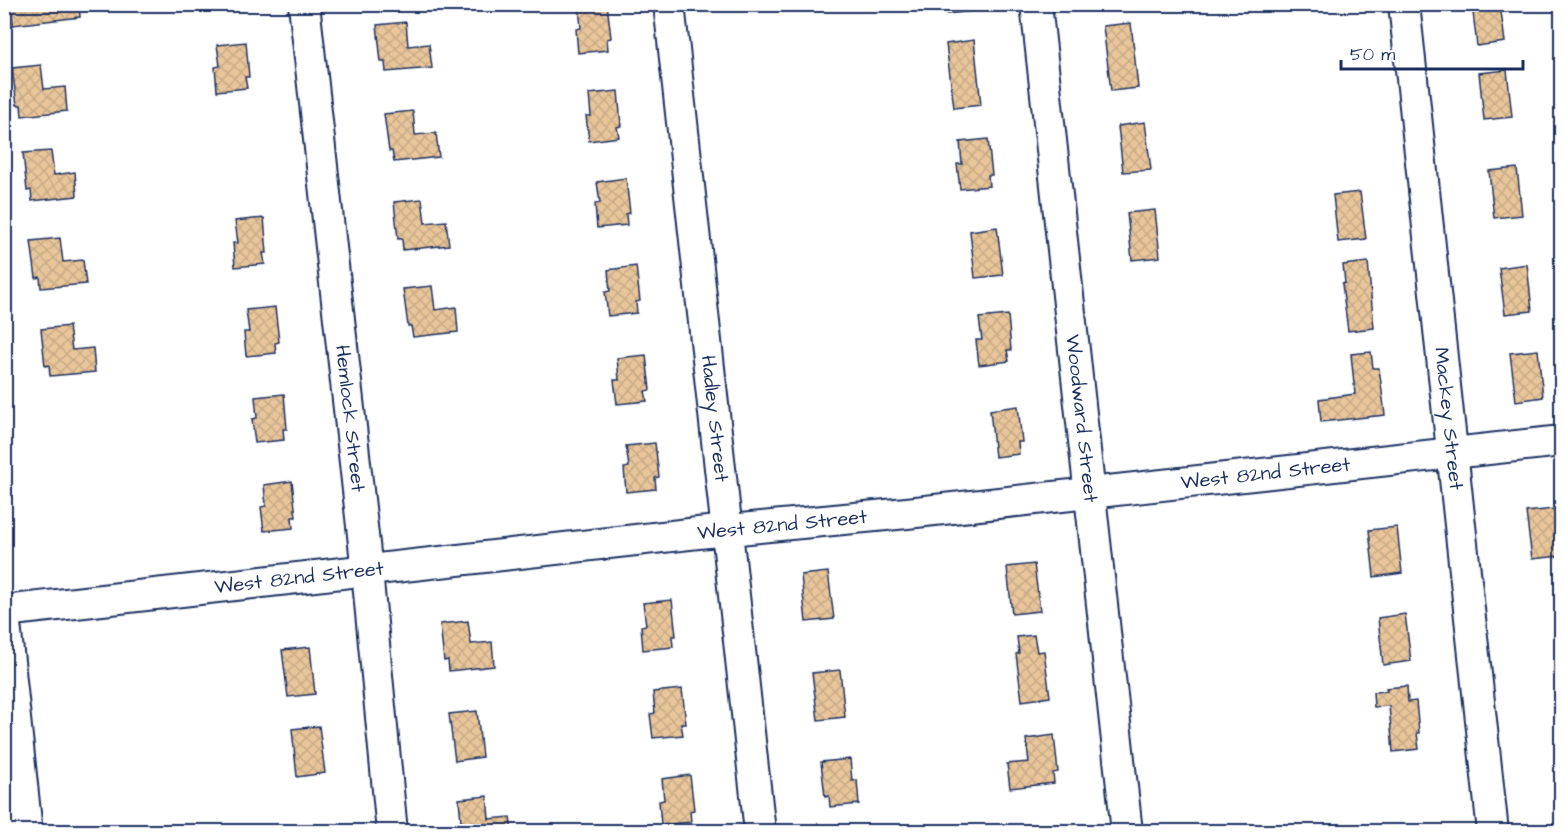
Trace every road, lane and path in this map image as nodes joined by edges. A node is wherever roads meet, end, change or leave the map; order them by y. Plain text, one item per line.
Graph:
1 (304, 4) edge
2 (669, 4) edge
3 (1036, 4) edge
4 (1404, 4) edge
5 (1562, 441) edge
6 (1454, 453) junction
7 (1090, 494) junction
8 (727, 531) junction
9 (367, 571) junction
10 (4, 612) edge
11 (27, 831) edge
12 (392, 831) edge
13 (760, 831) edge
14 (1127, 831) edge
15 (1493, 831) edge

1 - 9 street, Hemlock Street
2 - 8 street, Hadley Street
3 - 7 street, Woodward Street
4 - 6 street, Mackey Street
5 - 6 street, West 82nd Street
6 - 7 street, West 82nd Street
6 - 15 street, Mackey Street
7 - 8 street, West 82nd Street
7 - 14 street, Woodward Street
8 - 9 street, West 82nd Street
8 - 13 street, Hadley Street
9 - 10 street, West 82nd Street
9 - 12 street, Hemlock Street
10 - 11 street

